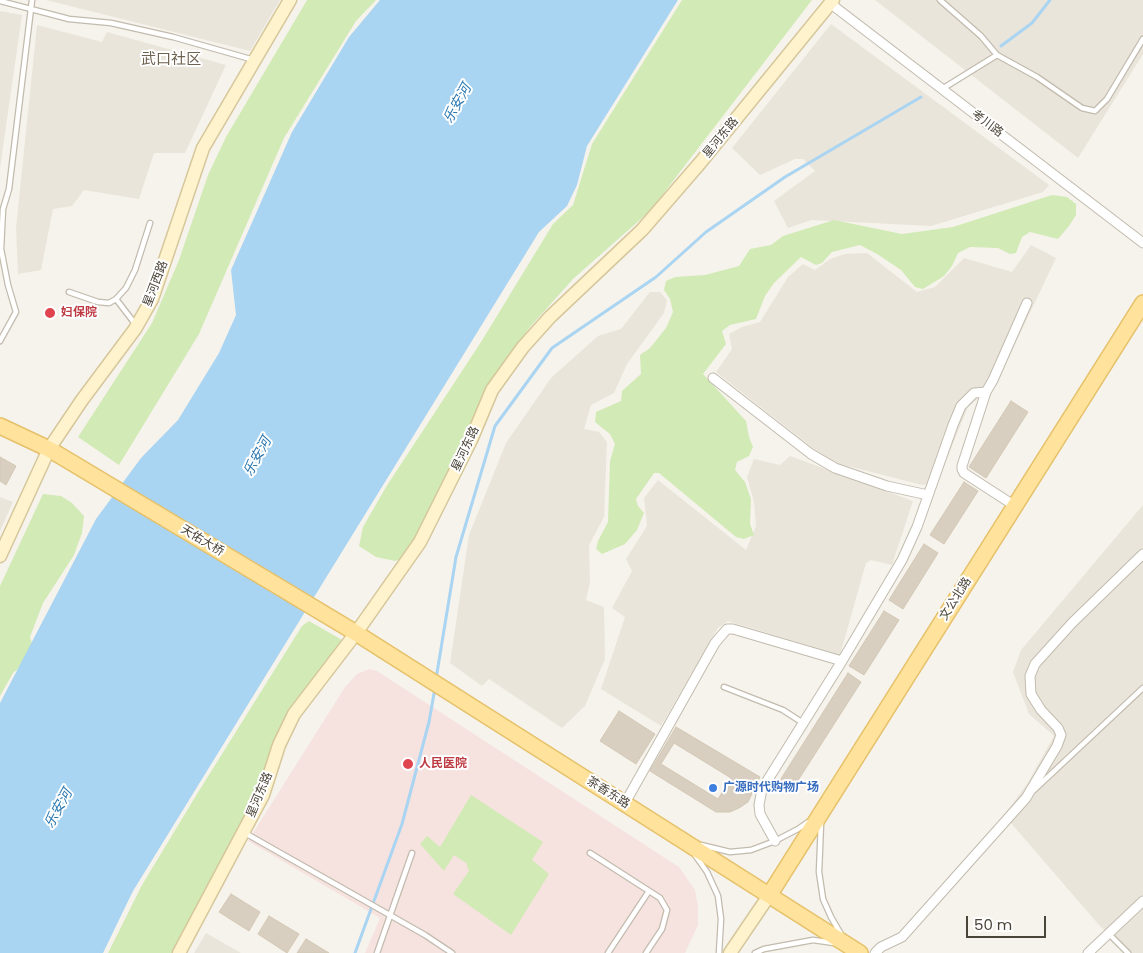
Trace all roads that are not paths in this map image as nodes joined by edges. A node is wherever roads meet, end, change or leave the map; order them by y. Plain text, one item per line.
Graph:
1 (32, 0) edge
2 (290, 0) edge
3 (940, 0) edge
4 (0, 1) edge
5 (832, 2) edge
6 (31, 9) junction
7 (1143, 39) edge
8 (998, 55) junction
9 (255, 61) junction
10 (942, 89) junction
11 (150, 223) dead end
12 (1143, 243) edge
13 (69, 292) dead end
14 (116, 299) junction
15 (1027, 302) dead end
16 (1143, 303) edge
17 (137, 326) junction
18 (0, 341) edge
19 (712, 378) dead end
20 (986, 392) junction
21 (0, 426) edge
22 (49, 449) junction
23 (928, 495) junction
24 (1015, 506) junction
25 (1143, 554) edge
26 (0, 556) edge
27 (356, 633) junction
28 (842, 661) junction
29 (724, 687) dead end
30 (1143, 688) edge
31 (803, 723) junction
32 (1026, 798) junction
33 (625, 803) junction
34 (822, 812) junction
35 (243, 832) junction
36 (775, 841) junction
37 (686, 842) junction
38 (412, 853) dead end
39 (590, 853) dead end
40 (650, 891) junction
41 (770, 894) junction
42 (1143, 901) edge
43 (390, 916) junction
44 (1109, 934) junction
45 (854, 949) edge
46 (178, 953) edge
47 (377, 953) edge
48 (452, 953) edge
49 (608, 953) edge
50 (646, 953) edge
51 (719, 953) edge
52 (730, 953) edge
53 (755, 953) edge
54 (875, 953) edge
55 (1088, 953) edge
56 (1128, 953) edge

1 - 6 lane
2 - 9 street, 星河西路
3 - 8 lane
4 - 6 lane
5 - 10 street, 考川路
5 - 27 street, 星河东路
6 - 9 lane
6 - 18 lane
7 - 8 lane
8 - 10 lane
9 - 17 street, 星河西路
10 - 12 street, 考川路
11 - 14 lane
13 - 14 lane
14 - 17 lane
15 - 20 street
16 - 24 main road, 文公北路
17 - 22 street, 星河西路
19 - 23 street
20 - 23 street
20 - 24 street
21 - 22 main road, 天佑大桥
22 - 26 street, 星河西路
22 - 27 main road, 天佑大桥
23 - 28 street
24 - 34 main road, 文公北路
25 - 32 street
27 - 33 main road, 茶香东路
27 - 35 street, 星河东路
28 - 31 street
28 - 33 street
29 - 31 lane
30 - 32 lane
31 - 36 street
32 - 54 street
33 - 37 main road, 茶香东路
34 - 36 lane
34 - 41 main road, 文公北路
34 - 45 lane
35 - 43 lane
35 - 46 street, 星河东路
36 - 37 lane
37 - 41 main road, 茶香东路
37 - 51 lane
38 - 43 lane
39 - 40 lane
40 - 49 lane
40 - 50 lane
41 - 45 main road, 茶香东路
41 - 52 street
42 - 44 street
43 - 47 lane
43 - 48 lane
44 - 55 street
44 - 56 lane
45 - 53 lane

